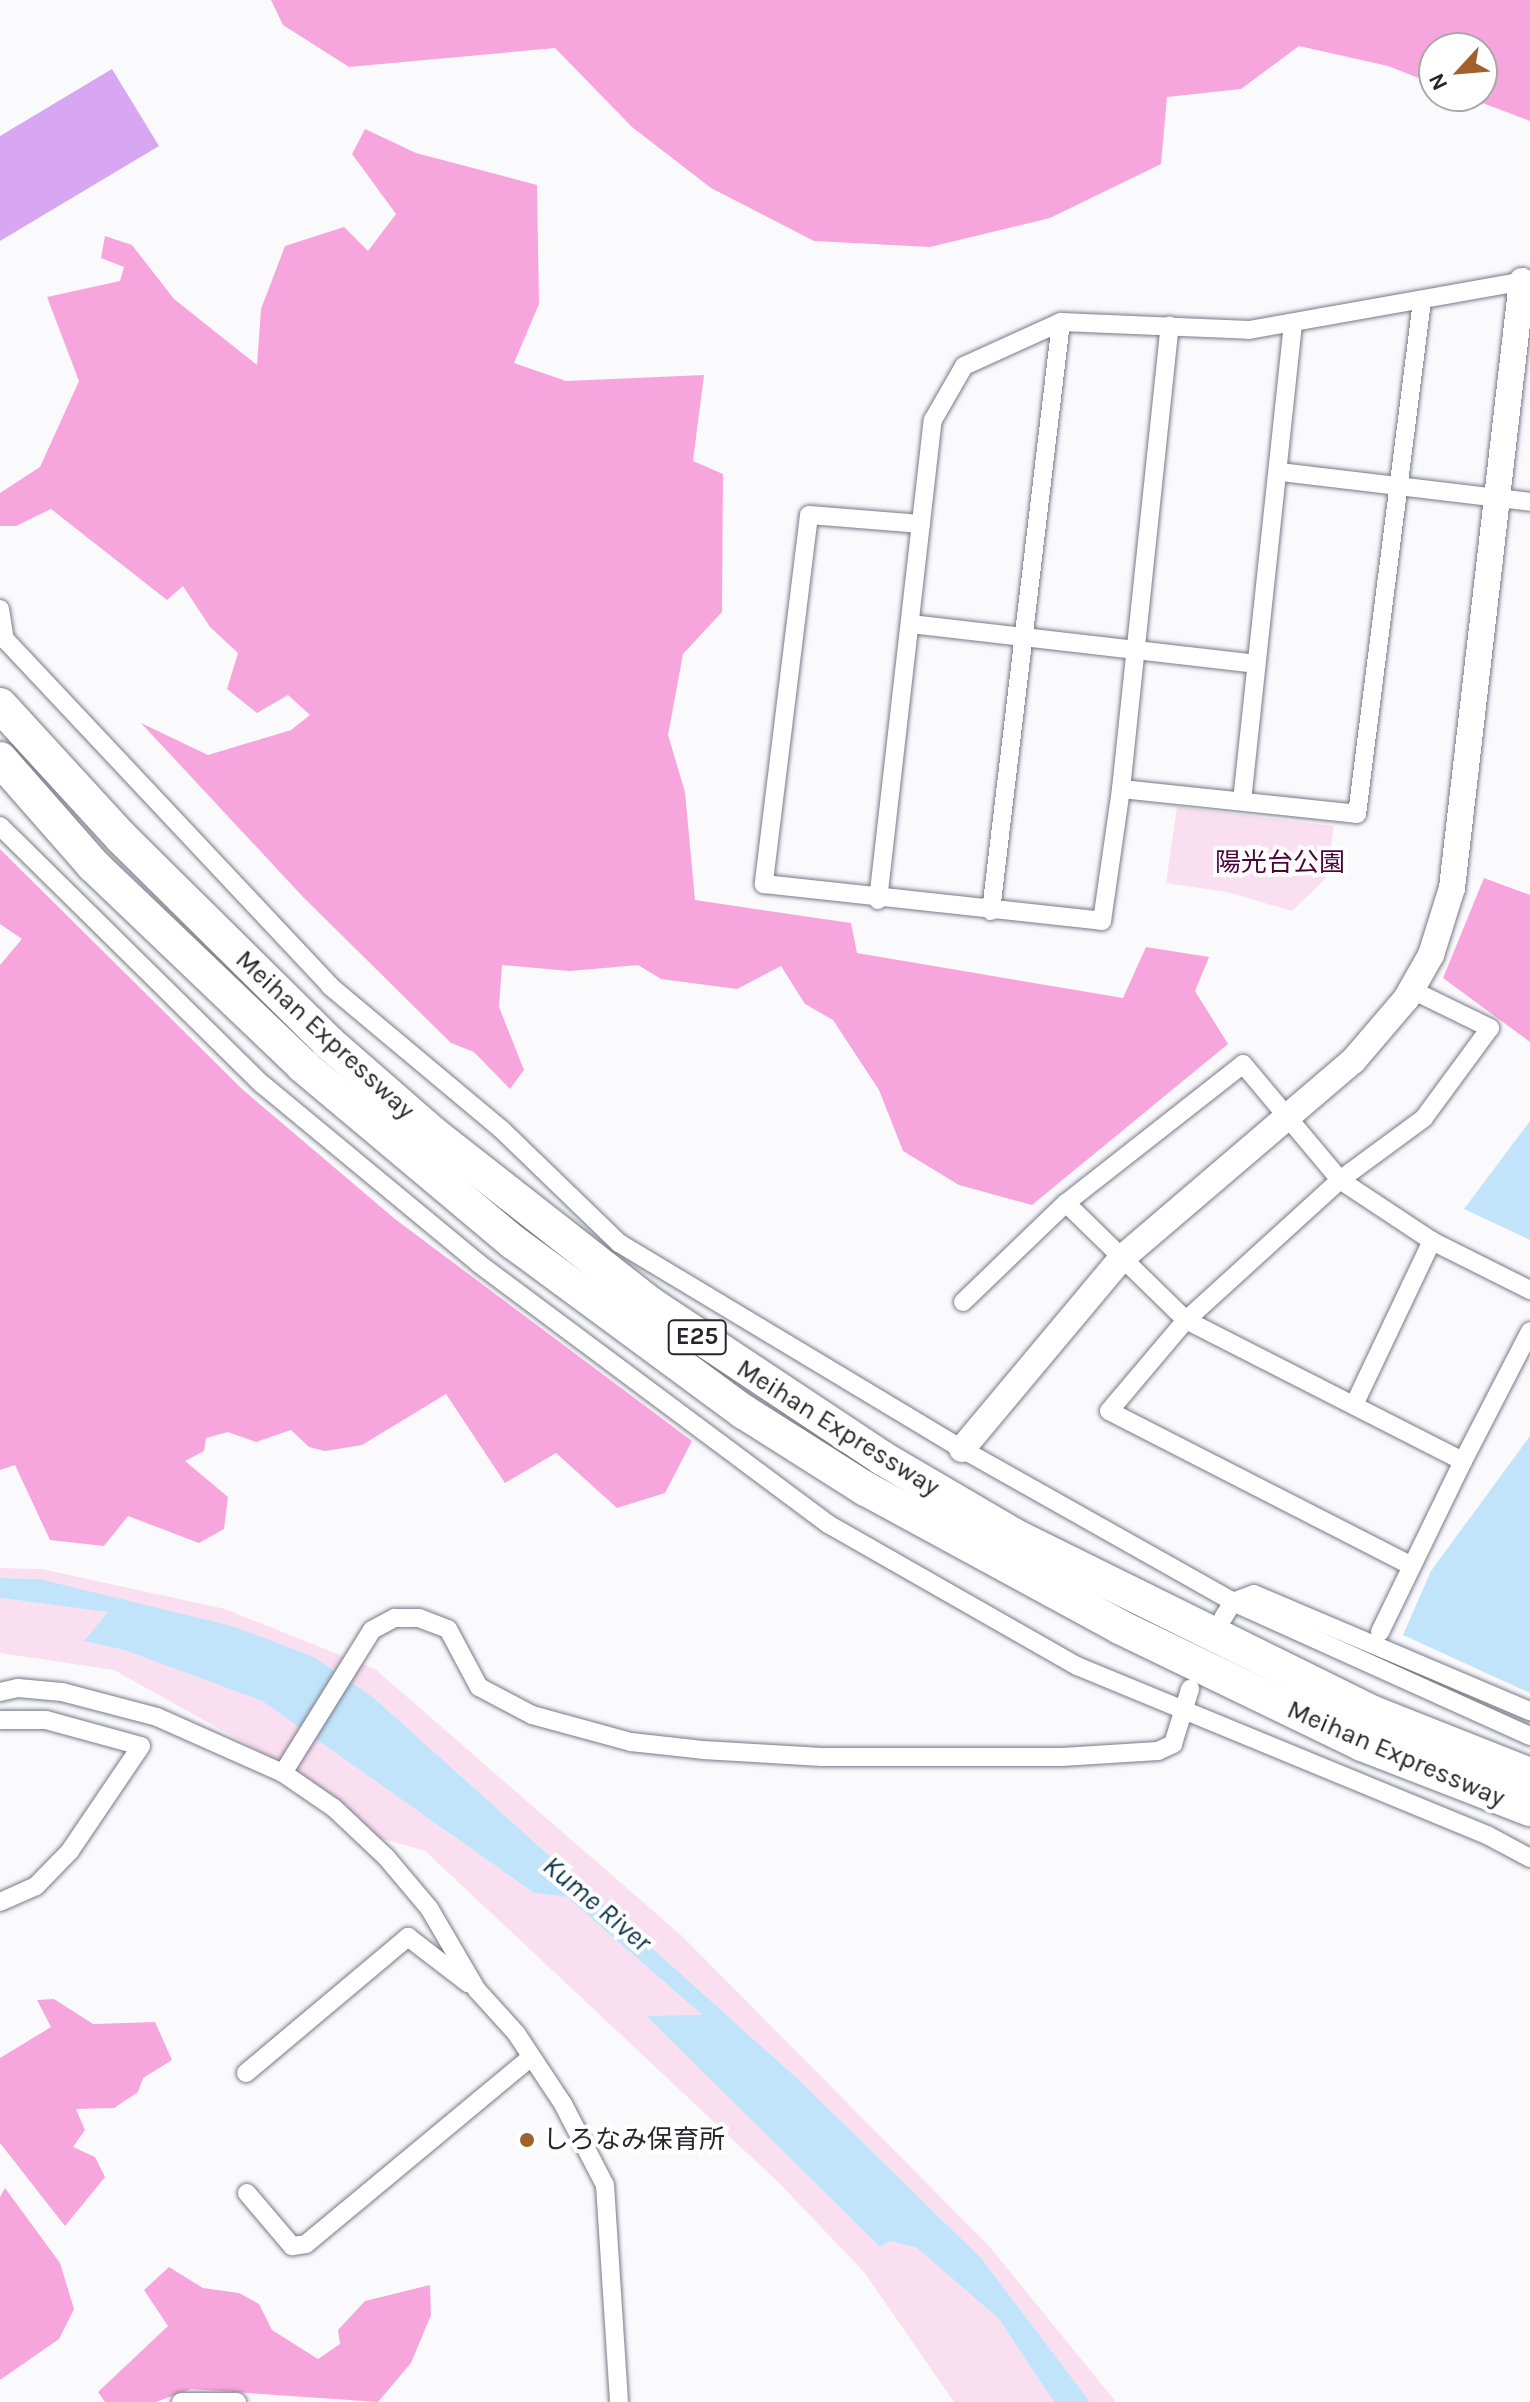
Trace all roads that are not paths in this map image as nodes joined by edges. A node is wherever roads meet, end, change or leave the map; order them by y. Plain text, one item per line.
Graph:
1 (1526, 281) edge
2 (1422, 301) junction
3 (1061, 322) junction
4 (1293, 324) junction
5 (1170, 326) junction
6 (1280, 472) junction
7 (1399, 487) junction
8 (1498, 498) junction
9 (1530, 502) edge
10 (921, 524) junction
11 (0, 609) edge
12 (911, 624) junction
13 (3, 637) edge
14 (1021, 637) junction
15 (1134, 650) junction
16 (1255, 664) junction
17 (0, 679) edge
18 (0, 705) edge
19 (0, 759) edge
20 (0, 778) edge
21 (1121, 789) junction
22 (1242, 801) junction
23 (0, 826) edge
24 (93, 865) junction
25 (878, 900) junction
26 (991, 911) junction
27 (1412, 990) junction
28 (328, 1042) junction
29 (1286, 1118) junction
30 (1340, 1180) junction
31 (1066, 1203) junction
32 (1432, 1241) junction
33 (1121, 1259) junction
34 (1530, 1290) edge
35 (963, 1302) dead end
36 (1186, 1320) junction
37 (1530, 1331) edge
38 (1354, 1405) junction
39 (962, 1449) junction
40 (1463, 1461) junction
41 (1412, 1566) junction
42 (1233, 1602) junction
43 (1223, 1618) dead end
44 (1380, 1632) dead end
45 (1237, 1685) junction
46 (1190, 1689) dead end
47 (0, 1692) edge
48 (1530, 1711) edge
49 (1183, 1713) junction
50 (0, 1720) edge
51 (1530, 1736) edge
52 (283, 1773) junction
53 (1530, 1775) edge
54 (1530, 1809) edge
55 (1530, 1820) edge
56 (1530, 1858) edge
57 (0, 1902) edge
58 (477, 1990) junction
59 (530, 2058) junction
60 (246, 2073) dead end
61 (247, 2193) dead end
62 (181, 2402) edge
63 (237, 2402) edge
64 (619, 2402) edge

1 - 2 street
1 - 8 street
2 - 4 street
2 - 7 street
3 - 5 street
3 - 10 street
3 - 14 street
4 - 5 street
4 - 6 street
5 - 15 street
6 - 7 street
6 - 16 street
7 - 8 street
7 - 22 street
8 - 9 street
8 - 27 street
10 - 12 street
10 - 25 street
11 - 13 street
12 - 14 street
12 - 25 street
13 - 39 street
14 - 15 street
14 - 26 street
15 - 16 street
15 - 21 street
16 - 22 street
17 - 28 highway
18 - 28 highway, Meihan Expressway / E25
19 - 24 highway, Meihan Expressway / E25
20 - 24 highway
21 - 22 street
21 - 26 street
23 - 49 street
24 - 45 highway, Meihan Expressway / E25
25 - 26 street
27 - 29 street
27 - 30 street
28 - 53 highway, Meihan Expressway / E25
29 - 30 street
29 - 31 street
29 - 33 street
30 - 32 street
30 - 36 street
31 - 33 street
31 - 35 street
32 - 34 street
32 - 38 street
33 - 36 street
33 - 39 street
36 - 38 street
36 - 41 street
37 - 40 street
38 - 40 street
39 - 42 street
40 - 41 street
41 - 44 street
42 - 43 street
42 - 48 street
42 - 51 street
45 - 54 highway, Meihan Expressway / E25
45 - 55 highway
46 - 49 street
47 - 52 street
49 - 52 street
49 - 56 street
50 - 57 street
52 - 58 street
58 - 59 street
58 - 60 street
59 - 61 street
59 - 64 street
62 - 63 street

